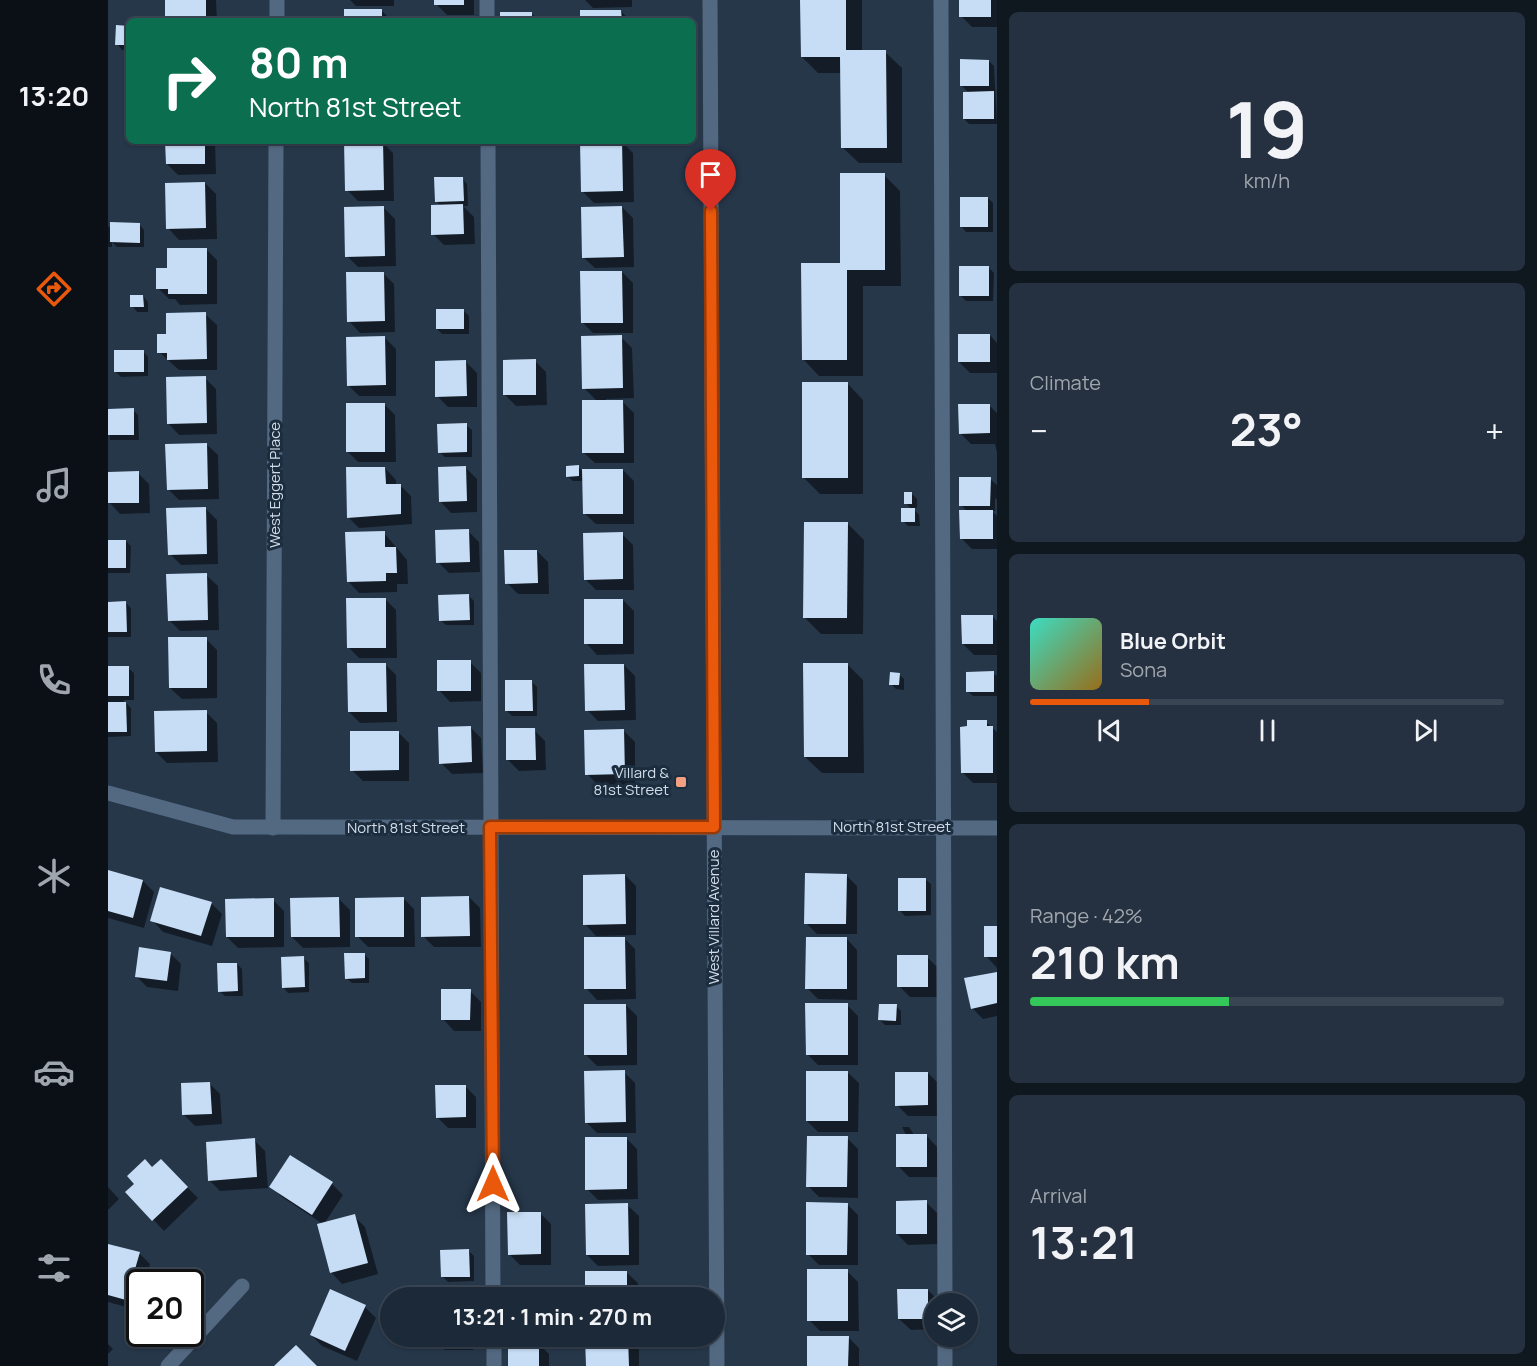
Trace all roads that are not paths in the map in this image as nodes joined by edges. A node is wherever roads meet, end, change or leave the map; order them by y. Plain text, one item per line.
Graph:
1 (277, 0) edge
2 (487, 0) edge
3 (710, 0) edge
4 (941, 0) edge
5 (277, 18) edge
6 (487, 18) edge
7 (276, 144) edge
8 (488, 144) edge
9 (108, 793) edge
10 (490, 827) junction
11 (714, 827) junction
12 (945, 827) junction
13 (273, 828) junction
14 (997, 828) edge
15 (242, 1286) dead end
16 (494, 1287) edge
17 (945, 1293) edge
18 (494, 1347) edge
19 (945, 1347) edge
20 (168, 1366) edge
21 (494, 1366) edge
22 (717, 1366) edge
23 (945, 1366) edge

1 - 5 street
2 - 6 street
3 - 11 street, West Villard Avenue
4 - 12 street
7 - 13 street, West Eggert Place
8 - 10 street
9 - 13 street, North 81st Street
10 - 11 street, North 81st Street
10 - 13 street, North 81st Street
10 - 16 street
11 - 12 street, North 81st Street
11 - 22 street, West Villard Avenue
12 - 14 street, North 81st Street
12 - 17 street
15 - 20 street
18 - 21 street
19 - 23 street

